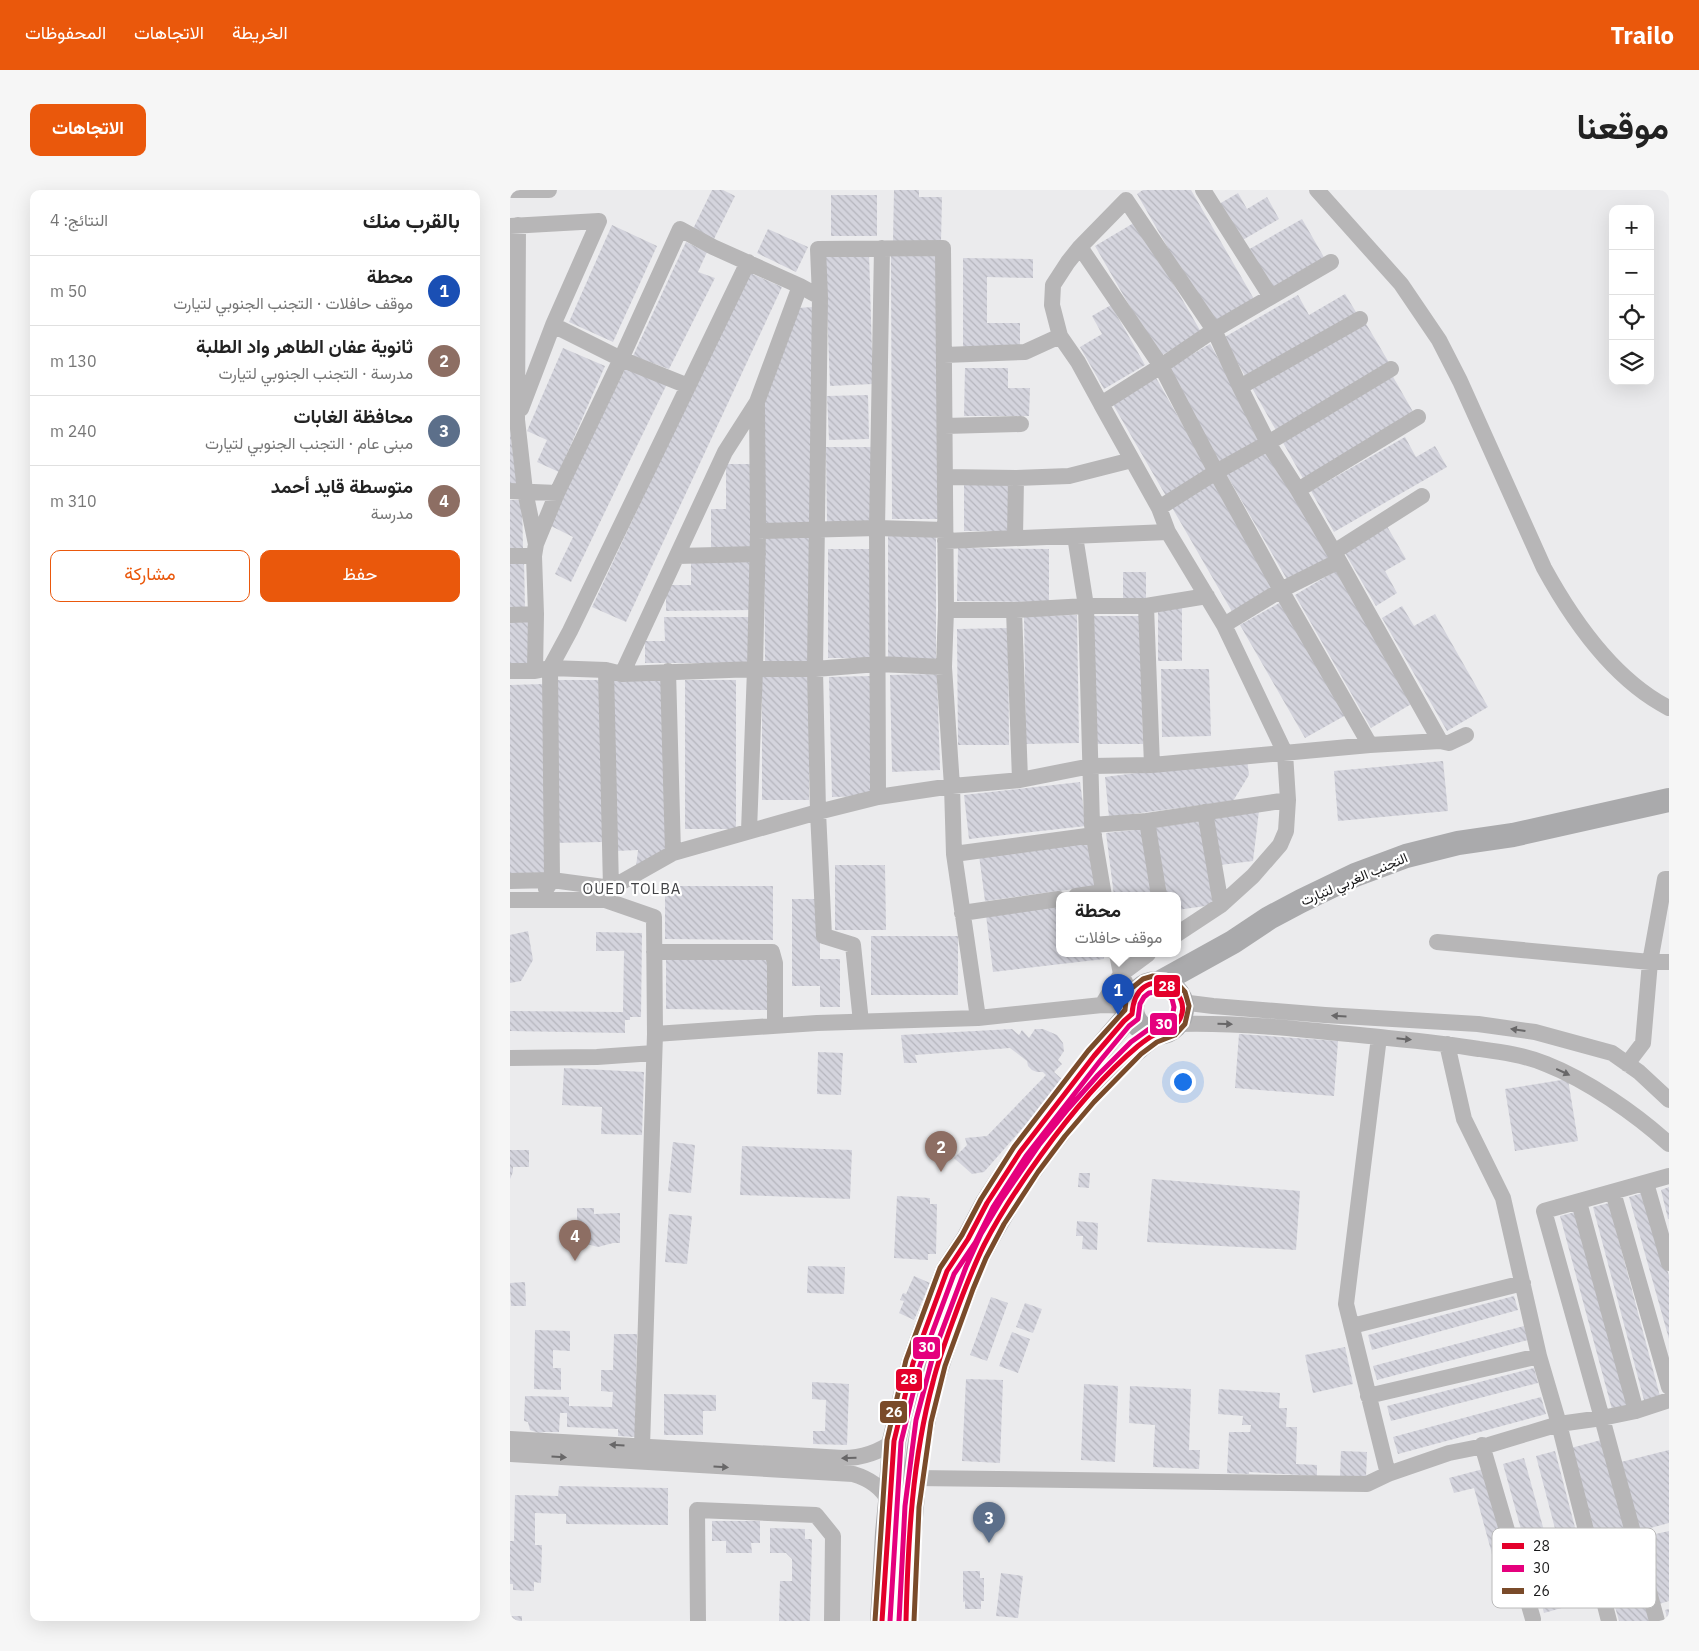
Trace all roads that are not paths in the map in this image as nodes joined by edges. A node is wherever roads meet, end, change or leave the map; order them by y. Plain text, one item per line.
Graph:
1 (510, 190) edge
2 (549, 190) edge
3 (1203, 190) edge
4 (1316, 190) edge
5 (514, 226) edge
6 (1080, 247) junction
7 (882, 248) junction
8 (748, 262) junction
9 (1332, 262) dead end
10 (800, 286) junction
11 (820, 297) junction
12 (1270, 297) junction
13 (1360, 319) dead end
14 (553, 325) junction
15 (1214, 330) junction
16 (1060, 336) junction
17 (944, 355) junction
18 (621, 359) junction
19 (1161, 366) junction
20 (1391, 369) dead end
21 (688, 386) junction
22 (1240, 387) junction
23 (757, 402) junction
24 (1101, 404) junction
25 (1418, 417) dead end
26 (513, 420) edge
27 (1021, 424) dead end
28 (945, 426) junction
29 (1268, 443) junction
30 (1132, 460) junction
31 (1216, 472) junction
32 (945, 477) junction
33 (1016, 478) junction
34 (1298, 490) junction
35 (518, 491) edge
36 (557, 493) junction
37 (1422, 496) dead end
38 (1159, 508) junction
39 (877, 528) junction
40 (758, 530) junction
41 (817, 530) junction
42 (1168, 532) junction
43 (945, 535) junction
44 (1075, 536) junction
45 (1015, 538) junction
46 (535, 550) junction
47 (758, 554) junction
48 (510, 556) edge
49 (678, 556) junction
50 (1336, 556) junction
51 (1281, 590) junction
52 (1207, 596) junction
53 (1086, 606) junction
54 (1146, 606) junction
55 (946, 610) junction
56 (1014, 610) junction
57 (536, 614) junction
58 (510, 615) edge
59 (1224, 625) junction
60 (878, 664) junction
61 (944, 667) junction
62 (755, 669) junction
63 (815, 669) junction
64 (542, 670) junction
65 (510, 671) edge
66 (668, 671) junction
67 (614, 672) junction
68 (1669, 708) edge
69 (1466, 734) dead end
70 (1440, 741) junction
71 (1370, 745) junction
72 (1285, 753) junction
73 (1152, 765) junction
74 (1090, 766) junction
75 (1020, 780) junction
76 (952, 786) junction
77 (878, 797) junction
78 (1288, 800) junction
79 (1669, 800) edge
80 (818, 812) junction
81 (1205, 812) junction
82 (1669, 815) edge
83 (1147, 820) junction
84 (1093, 830) junction
85 (749, 831) junction
86 (1513, 835) junction
87 (673, 853) junction
88 (954, 854) junction
89 (552, 880) junction
90 (1669, 880) edge
91 (510, 882) edge
92 (1103, 892) edge
93 (1158, 892) edge
94 (608, 894) junction
95 (538, 899) junction
96 (1056, 899) edge
97 (510, 900) edge
98 (1220, 906) junction
99 (962, 913) junction
100 (1181, 931) edge
101 (1234, 942) junction
102 (1437, 942) dead end
103 (654, 952) junction
104 (1118, 957) edge
105 (1144, 957) edge
106 (1650, 962) junction
107 (1669, 962) edge
108 (1121, 974) junction
109 (1159, 983) junction
110 (1102, 1005) junction
111 (1132, 1006) junction
112 (1173, 1014) junction
113 (978, 1018) junction
114 (862, 1022) junction
115 (776, 1026) junction
116 (655, 1034) junction
117 (1378, 1037) junction
118 (1447, 1044) junction
119 (654, 1053) junction
120 (510, 1058) edge
121 (1628, 1064) junction
122 (1669, 1100) edge
123 (1669, 1144) edge
124 (1669, 1176) edge
125 (1646, 1183) junction
126 (1613, 1192) junction
127 (1579, 1202) junction
128 (1669, 1263) edge
129 (1523, 1284) junction
130 (1352, 1326) junction
131 (1539, 1356) junction
132 (1669, 1387) edge
133 (1368, 1396) junction
134 (1669, 1400) edge
135 (1636, 1411) junction
136 (1602, 1418) junction
137 (1559, 1424) junction
138 (510, 1439) edge
139 (894, 1442) junction
140 (1482, 1446) junction
141 (642, 1447) junction
142 (510, 1454) edge
143 (1388, 1474) junction
144 (915, 1478) junction
145 (890, 1502) junction
146 (1506, 1528) edge
147 (1585, 1528) edge
148 (1632, 1528) edge
149 (1530, 1608) edge
150 (1606, 1608) edge
151 (1653, 1608) edge
152 (1533, 1619) dead end
153 (698, 1621) edge
154 (832, 1621) edge
155 (882, 1621) edge
156 (906, 1621) edge
157 (1609, 1621) edge
158 (1657, 1621) edge

1 - 2 street
3 - 12 street
4 - 68 street
5 - 14 street
5 - 26 street
6 - 15 street
6 - 16 street
6 - 19 street
7 - 11 street
7 - 17 street
7 - 39 street
8 - 10 street
8 - 18 street
8 - 21 street
9 - 12 street
10 - 11 street
10 - 23 street
11 - 41 street
12 - 15 street
13 - 22 street
14 - 18 street
14 - 26 street
15 - 19 street
15 - 22 street
16 - 17 street
16 - 24 street
17 - 28 street
18 - 21 street
18 - 36 street
19 - 24 street
19 - 31 street
20 - 29 street
21 - 64 street
22 - 29 street
23 - 40 street
23 - 49 street
24 - 30 street
25 - 34 street
26 - 35 street
27 - 28 street
28 - 32 street
29 - 31 street
29 - 34 street
30 - 33 street
30 - 38 street
31 - 38 street
31 - 51 street
32 - 33 street
32 - 43 street
33 - 45 street
34 - 50 street
35 - 36 street
35 - 46 street
36 - 46 street
37 - 50 street
38 - 42 street
39 - 41 street
39 - 43 street
39 - 60 street
40 - 41 street
40 - 47 street
41 - 63 street
42 - 44 street
42 - 52 street
43 - 45 street
43 - 55 street
44 - 45 street
44 - 53 street
46 - 48 street
46 - 57 street
47 - 49 street
47 - 62 street
49 - 67 street
50 - 51 street
50 - 70 street
51 - 59 street
51 - 71 street
52 - 54 street
52 - 59 street
53 - 54 street
53 - 56 street
53 - 74 street
54 - 73 street
55 - 56 street
55 - 61 street
56 - 75 street
57 - 58 street
57 - 64 street
59 - 72 street
60 - 61 street
60 - 63 street
60 - 77 street
61 - 76 street
62 - 63 street
62 - 66 street
62 - 85 street
63 - 80 street
64 - 65 street
64 - 67 street
64 - 89 street
66 - 67 street
66 - 87 street
67 - 94 street
69 - 70 street
70 - 71 street
71 - 72 street
72 - 73 street
72 - 78 street
73 - 74 street
74 - 75 street
74 - 84 street
75 - 76 street
76 - 77 street
76 - 88 street
77 - 80 street
78 - 81 street
78 - 98 street
79 - 86 highway, التجنب الغربي لتيارت
80 - 85 street
80 - 114 street
81 - 83 street
81 - 98 street
82 - 86 highway, التجنب الغربي لتيارت
83 - 84 street
83 - 93 street
84 - 88 street
84 - 92 street
85 - 87 street
86 - 101 highway, التجنب الغربي لتيارت
87 - 94 street
88 - 99 street
89 - 91 street
89 - 94 street
89 - 95 street
90 - 106 street
94 - 95 street
94 - 103 street
95 - 97 street
96 - 99 street
98 - 100 street
99 - 113 street
101 - 109 highway, التجنب الغربي لتيارت
101 - 112 highway, التجنب الغربي لتيارت
102 - 106 street
103 - 115 street
103 - 116 street
104 - 108 street
105 - 108 street
106 - 107 street
106 - 121 street
108 - 110 street
108 - 111 street
109 - 111 highway
109 - 112 highway
110 - 111 street
110 - 113 street
111 - 112 highway
111 - 139 highway
112 -> 117 street
121 -> 112 street
112 - 144 highway, التجنب الغربي لتيارت
113 - 114 street
114 - 115 street
115 - 116 street
116 - 119 street
117 -> 118 street
117 - 130 street
118 -> 123 street
118 - 129 street
119 - 120 street
119 - 141 street
121 - 122 street
124 - 125 street
125 - 126 street
125 - 128 street
126 - 127 street
126 - 132 street
127 - 135 street
127 - 136 street
129 - 130 street
129 - 131 street
130 - 133 street
131 - 133 street
131 - 137 street
133 - 143 street
134 - 135 street
135 - 136 street
136 - 137 street
136 - 148 street
137 - 140 street
137 - 147 street
141 -> 138 street
139 -> 141 street
139 - 145 highway
140 - 143 street
140 - 146 street
142 -> 145 street
143 - 144 street
144 - 156 highway, التجنب الغربي لتيارت
145 - 155 highway
149 - 152 street
150 - 157 street
151 - 158 street
153 - 154 street

